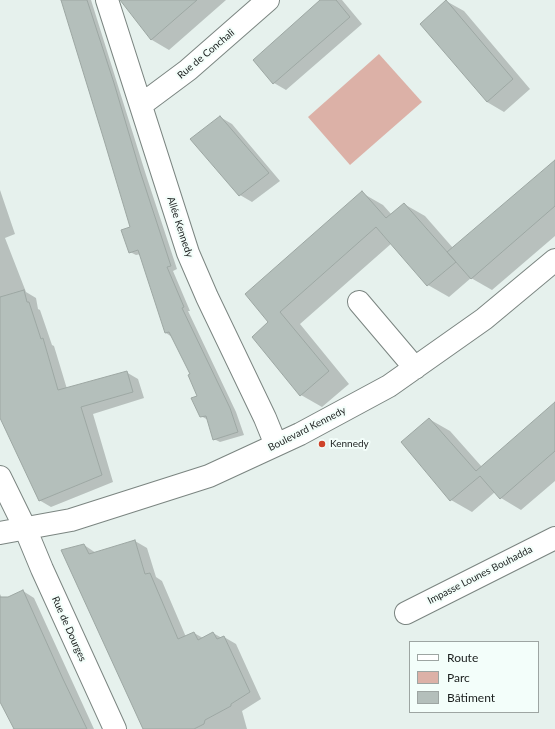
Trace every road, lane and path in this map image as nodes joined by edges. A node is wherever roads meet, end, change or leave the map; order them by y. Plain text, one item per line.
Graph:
1 (107, 0) edge
2 (268, 0) edge
3 (141, 105) junction
4 (555, 260) edge
5 (359, 302) dead end
6 (415, 368) junction
7 (276, 445) junction
8 (0, 477) edge
9 (25, 528) junction
10 (0, 534) edge
11 (555, 538) edge
12 (406, 613) dead end
13 (114, 729) edge

1 - 3 street, Allée Kennedy
2 - 3 street, Rue de Conchali
3 - 7 street, Allée Kennedy
4 - 6 street, Boulevard Kennedy
5 - 6 street
6 - 7 street, Boulevard Kennedy
7 - 9 street, Boulevard Kennedy
8 - 9 street, Rue de Dourges
9 - 10 street, Boulevard Kennedy
9 - 13 street, Rue de Dourges
11 - 12 street, Impasse Lounes Bouhadda

